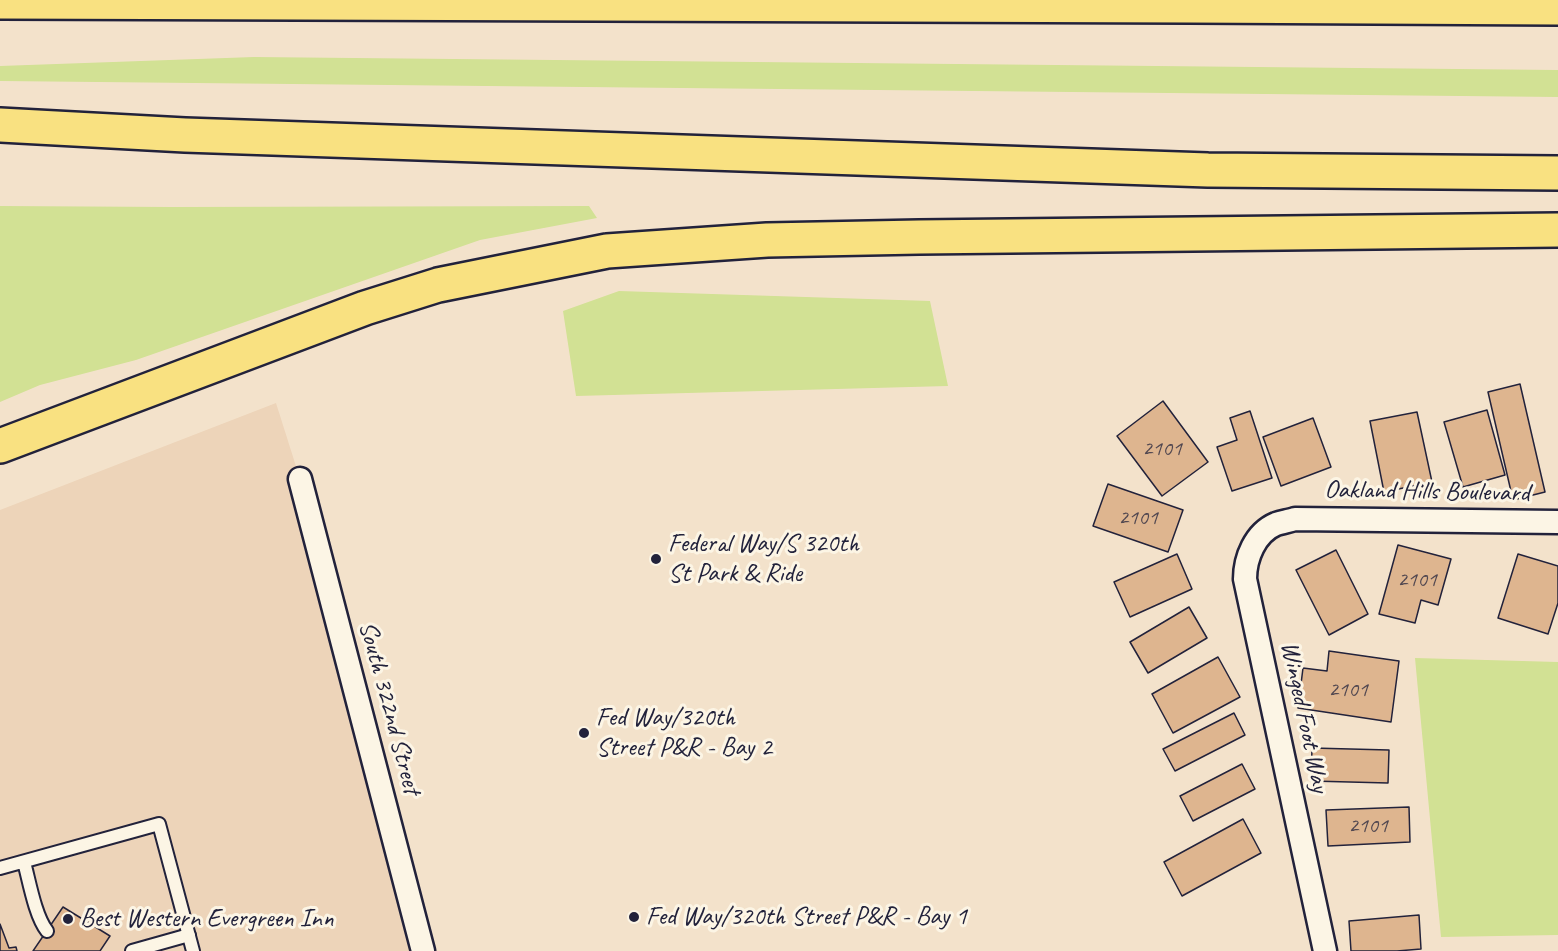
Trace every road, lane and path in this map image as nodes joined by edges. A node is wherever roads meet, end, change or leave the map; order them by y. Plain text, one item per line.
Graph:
1 (1130, 0) edge
2 (0, 2) edge
3 (106, 2) junction
4 (1190, 6) junction
5 (0, 8) edge
6 (1558, 8) edge
7 (0, 125) edge
8 (185, 135) junction
9 (0, 141) edge
10 (1558, 173) edge
11 (1558, 230) edge
12 (0, 446) edge
13 (300, 479) dead end
14 (1295, 519) joint
15 (1558, 522) edge
16 (24, 862) junction
17 (0, 868) edge
18 (47, 931) dead end
19 (189, 935) junction
20 (132, 951) edge
21 (193, 951) edge
22 (423, 951) edge
23 (1325, 951) edge

1 - 4 highway
2 - 3 highway
3 - 4 highway
3 - 5 highway
4 - 6 highway
7 - 8 highway
8 - 9 highway
8 - 10 highway
11 - 12 highway
13 - 22 street, South 322nd Street
14 - 15 street, Oakland Hills Boulevard
14 - 23 street, Winged Foot Way
16 - 17 lane
16 - 18 lane
16 - 19 lane
19 - 20 lane
19 - 21 lane

